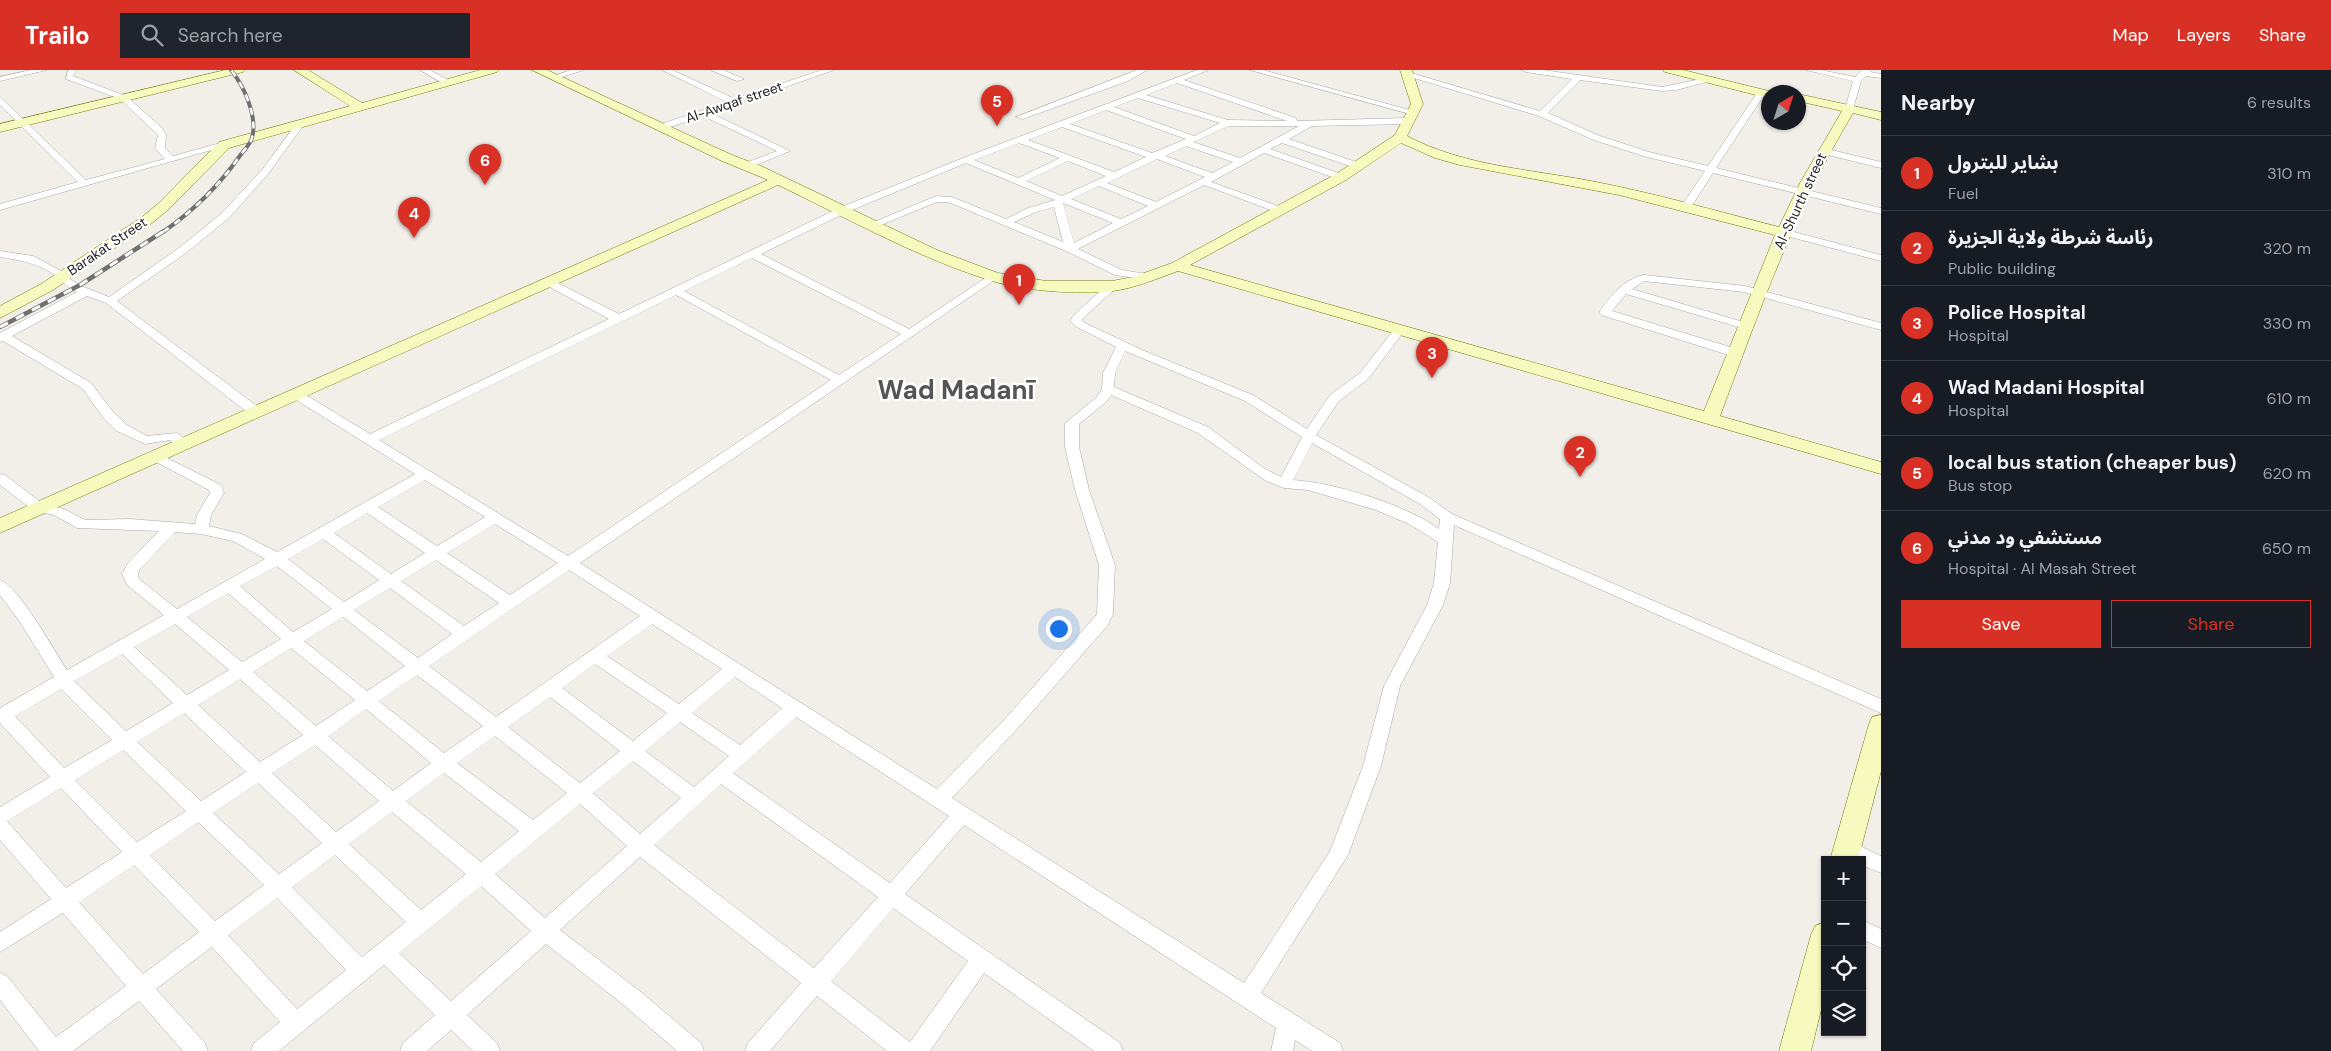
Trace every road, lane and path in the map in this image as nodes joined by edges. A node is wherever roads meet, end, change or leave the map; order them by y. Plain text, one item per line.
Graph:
1 (41, 70) edge
2 (72, 70) edge
3 (228, 70) edge
4 (239, 70) edge
5 (300, 70) edge
6 (314, 70) edge
7 (424, 70) edge
8 (492, 70) edge
9 (504, 70) edge
10 (538, 70) edge
11 (580, 70) edge
12 (666, 70) edge
13 (793, 70) edge
14 (830, 70) edge
15 (1143, 70) edge
16 (1170, 70) edge
17 (1204, 70) edge
18 (1254, 70) edge
19 (1526, 70) edge
20 (1669, 70) edge
21 (1681, 70) edge
22 (1810, 70) edge
23 (722, 71) edge
24 (1865, 71) edge
25 (1407, 72) edge
26 (555, 74) edge
27 (1186, 76) junction
28 (1881, 76) edge
29 (810, 77) junction
30 (1131, 77) junction
31 (1577, 78) junction
32 (0, 79) edge
33 (740, 79) dead end
34 (1708, 79) junction
35 (1176, 80) junction
36 (1857, 80) junction
37 (447, 82) junction
38 (1159, 86) junction
39 (1761, 88) edge
40 (1761, 92) edge
41 (1138, 95) junction
42 (121, 98) junction
43 (1761, 99) edge
44 (0, 100) edge
45 (1806, 101) edge
46 (734, 102) junction
47 (365, 106) junction
48 (1106, 107) junction
49 (1173, 107) junction
50 (1848, 110) junction
51 (633, 112) junction
52 (704, 113) junction
53 (1542, 114) junction
54 (1410, 116) junction
55 (1881, 118) edge
56 (22, 122) junction
57 (1147, 122) junction
58 (1228, 123) junction
59 (1062, 124) junction
60 (1306, 124) junction
61 (297, 125) junction
62 (667, 125) junction
63 (0, 127) edge
64 (1050, 128) junction
65 (1400, 137) junction
66 (1020, 140) junction
67 (1187, 140) junction
68 (1283, 140) junction
69 (224, 145) junction
70 (1264, 150) junction
71 (1822, 151) junction
72 (1154, 156) junction
73 (1068, 158) junction
74 (171, 160) junction
75 (966, 160) junction
76 (1241, 162) junction
77 (1881, 164) edge
78 (751, 166) junction
79 (1360, 166) junction
80 (1712, 170) junction
81 (1113, 175) junction
82 (1214, 176) junction
83 (1341, 177) junction
84 (778, 180) junction
85 (1018, 181) junction
86 (1097, 182) junction
87 (1203, 182) junction
88 (85, 184) junction
89 (1803, 192) junction
90 (1060, 201) junction
91 (1157, 206) junction
92 (0, 207) edge
93 (1685, 208) junction
94 (843, 210) junction
95 (1280, 210) junction
96 (1881, 211) edge
97 (1005, 223) junction
98 (1121, 224) junction
99 (872, 225) junction
100 (1783, 232) junction
101 (1070, 249) junction
102 (0, 254) edge
103 (753, 254) junction
104 (1881, 258) edge
105 (1176, 266) junction
106 (59, 273) junction
107 (994, 277) junction
108 (1149, 277) junction
109 (548, 282) junction
110 (1112, 286) junction
111 (1625, 290) junction
112 (676, 291) junction
113 (85, 292) junction
114 (1759, 293) junction
115 (110, 301) junction
116 (0, 302) edge
117 (0, 313) edge
118 (619, 319) junction
119 (1746, 326) junction
120 (1881, 327) edge
121 (1398, 330) junction
122 (910, 334) junction
123 (2, 337) edge
124 (1122, 346) junction
125 (1736, 353) junction
126 (839, 380) junction
127 (1108, 390) junction
128 (297, 395) junction
129 (256, 412) junction
130 (1710, 419) junction
131 (1309, 436) junction
132 (370, 439) junction
133 (184, 444) junction
134 (154, 457) junction
135 (1881, 468) edge
136 (426, 474) junction
137 (0, 478) edge
138 (1284, 484) junction
139 (38, 508) junction
140 (369, 508) junction
141 (496, 517) junction
142 (1447, 517) junction
143 (0, 526) edge
144 (172, 526) junction
145 (201, 529) junction
146 (324, 533) junction
147 (1446, 540) junction
148 (435, 553) junction
149 (278, 559) junction
150 (569, 562) junction
151 (391, 580) junction
152 (0, 585) edge
153 (230, 586) junction
154 (511, 603) junction
155 (343, 609) junction
156 (175, 616) junction
157 (652, 616) junction
158 (465, 635) junction
159 (291, 639) junction
160 (123, 646) junction
161 (595, 656) junction
162 (417, 667) junction
163 (735, 668) junction
164 (240, 670) junction
165 (64, 680) junction
166 (550, 688) junction
167 (367, 700) junction
168 (186, 704) junction
169 (1881, 706) edge
170 (795, 707) junction
171 (679, 713) junction
172 (2, 715) edge
173 (1881, 724) edge
174 (495, 726) junction
175 (316, 735) junction
176 (125, 740) junction
177 (634, 750) junction
178 (741, 755) junction
179 (444, 763) junction
180 (260, 772) junction
181 (720, 774) junction
182 (63, 778) junction
183 (580, 793) junction
184 (694, 797) junction
185 (939, 799) junction
186 (393, 801) junction
187 (199, 812) junction
188 (962, 814) junction
189 (0, 816) edge
190 (0, 827) edge
191 (534, 831) junction
192 (336, 842) junction
193 (640, 846) junction
194 (137, 854) junction
195 (1846, 854) edge
196 (1881, 865) edge
197 (480, 875) junction
198 (278, 886) junction
199 (890, 895) junction
200 (66, 901) junction
201 (421, 922) junction
202 (545, 931) junction
203 (1866, 931) edge
204 (214, 934) junction
205 (1881, 939) edge
206 (0, 944) edge
207 (1822, 946) edge
208 (384, 953) junction
209 (982, 959) junction
210 (362, 971) junction
211 (0, 983) edge
212 (816, 983) junction
213 (142, 986) junction
214 (1247, 996) junction
215 (451, 1015) junction
216 (1288, 1023) junction
217 (296, 1024) junction
218 (267, 1050) edge
219 (54, 1051) edge
220 (197, 1051) edge
221 (411, 1051) edge
222 (489, 1051) edge
223 (693, 1051) edge
224 (756, 1051) edge
225 (905, 1051) edge
226 (917, 1051) edge
227 (1112, 1051) edge
228 (1282, 1051) edge
229 (1332, 1051) edge
230 (1795, 1051) edge

1 - 32 street
2 - 42 street
3 - 42 main road
4 - 42 main road
5 - 47 main road
6 - 47 main road
7 - 37 street
8 - 37 main road
9 - 47 main road
10 - 26 main road
11 - 26 street
12 - 46 street
13 - 29 street
14 - 29 street, Al-Awqaf street
15 - 30 street
16 - 27 street
17 - 27 street
18 - 54 street
19 - 31 street
20 - 34 main road
21 - 39 main road
22 - 36 street
23 - 33 street
24 - 28 street
24 - 36 street
25 - 53 street
25 - 54 main road
26 - 51 main road
27 - 35 street
29 - 46 street, Al-Awqaf street
30 - 38 street
30 - 64 street
31 - 34 street
31 - 53 street
34 - 40 main road
35 - 38 street
35 - 60 street
36 - 50 street
37 - 47 main road
38 - 41 street
41 - 48 street
41 - 49 street
42 - 56 main road
42 - 74 street
43 - 80 street
44 - 56 street
45 - 50 main road
46 - 52 street, Al-Awqaf street
47 - 61 main road
48 - 57 street
48 - 59 street
49 - 57 street
49 - 58 street
50 - 55 main road
50 - 71 main road, Al-Shurth street
51 - 62 main road
51 - 78 main road
52 - 62 street, Al-Awqaf street
52 - 78 street
53 - 80 street
54 - 60 street
54 - 65 main road
56 - 63 main road
56 - 88 street
57 - 67 street
58 - 60 street
58 - 67 street
59 - 64 street
59 - 72 street
60 - 68 street
61 - 69 main road
61 - 115 street
62 - 78 main road
64 - 66 street
65 - 79 main road
65 - 93 main road
66 - 73 street
66 - 75 street
67 - 72 street
67 - 76 street
68 - 70 street
68 - 79 street
69 - 74 street
69 - 106 main road, Barakat Street
70 - 76 street
70 - 83 street
71 - 77 street
71 - 89 main road, Al-Shurth street
72 - 81 street
72 - 82 street
73 - 81 street
73 - 85 street
74 - 88 street
75 - 85 street
75 - 94 street
76 - 82 street
78 - 84 main road
79 - 83 main road
80 - 89 street
80 - 93 street
81 - 86 street
82 - 87 street
83 - 95 main road
84 - 94 main road
84 - 109 main road
85 - 90 street
86 - 90 street
86 - 91 street
87 - 91 street
87 - 95 street
88 - 92 street
89 - 96 street
89 - 100 main road, Al-Shurth street
90 - 97 street
90 - 98 street
90 - 101 street
91 - 98 street
93 - 100 main road
94 - 99 main road
94 - 103 street
95 - 105 main road
97 - 99 street
97 - 101 street
98 - 101 street
99 - 107 main road
100 - 104 street
100 - 114 main road, Al-Shurth street
101 - 108 street
102 - 106 street
103 - 112 street
103 - 122 street
105 - 108 main road
105 - 121 main road
106 - 113 street
106 - 116 main road, Barakat Street
106 - 117 main road, Barakat Street
107 - 110 main road
107 - 122 street
108 - 110 main road
109 - 118 street
109 - 128 main road
110 - 124 street
111 - 114 street
111 - 119 street
111 - 125 street
112 - 118 street
112 - 126 street
113 - 115 street
113 - 123 street
114 - 119 main road, Al-Shurth street
114 - 120 street
115 - 129 street
118 - 132 street
119 - 125 main road, Al-Shurth street
121 - 130 main road
121 - 131 street
122 - 126 street
123 - 133 street
124 - 127 street
124 - 131 street
125 - 130 main road, Al-Shurth street
126 - 150 street
127 - 138 street
127 - 185 street
128 - 129 main road
128 - 132 street
129 - 133 main road
130 - 135 main road
131 - 138 street
131 - 142 street
132 - 136 street
133 - 134 main road
134 - 139 main road
134 - 145 street
136 - 140 street
136 - 141 street
137 - 139 street
138 - 147 street
139 - 143 main road
139 - 144 street
140 - 146 street
140 - 148 street
141 - 148 street
141 - 150 street
142 - 147 street
142 - 169 street
144 - 145 street
144 - 156 street
145 - 149 street
146 - 149 street
146 - 151 street
147 - 214 street
148 - 151 street
148 - 154 street
149 - 153 street
149 - 155 street
150 - 154 street
150 - 157 street
151 - 155 street
151 - 158 street
152 - 165 street
153 - 156 street
153 - 159 street
154 - 158 street
155 - 159 street
155 - 162 street
156 - 160 street
156 - 164 street
157 - 161 street
157 - 163 street
158 - 162 street
159 - 164 street
159 - 167 street
160 - 165 street
160 - 168 street
161 - 166 street
161 - 171 street
162 - 167 street
162 - 174 street
163 - 170 street
163 - 171 street
164 - 168 street
164 - 175 street
165 - 172 street
165 - 176 street
166 - 174 street
166 - 177 street
167 - 175 street
167 - 179 street
168 - 176 street
168 - 180 street
170 - 178 street
170 - 185 street
171 - 177 street
171 - 178 street
172 - 182 street
173 - 195 main road
174 - 179 street
174 - 183 street
175 - 180 street
175 - 186 street
176 - 182 street
176 - 187 street
177 - 183 street
177 - 184 street
178 - 181 street
179 - 186 street
179 - 191 street
180 - 187 street
180 - 192 street
181 - 184 street
181 - 199 street
182 - 189 street
182 - 194 street
183 - 191 street
183 - 193 street
184 - 193 street
185 - 188 street
186 - 192 street
186 - 197 street
187 - 194 street
187 - 198 street
188 - 199 street
188 - 214 street
190 - 200 street
191 - 197 street
192 - 198 street
192 - 201 street
193 - 202 street
193 - 212 street
194 - 200 street
194 - 204 street
195 - 196 street
197 - 201 street
197 - 202 street
198 - 204 street
198 - 210 street
199 - 209 street
199 - 212 street
200 - 206 street
200 - 213 street
201 - 208 street
202 - 215 street
202 - 223 street
203 - 205 street
204 - 213 street
204 - 217 street
207 - 230 main road
208 - 210 street
208 - 215 street
209 - 226 street
209 - 227 street
210 - 217 street
211 - 219 street
212 - 224 street
212 - 225 street
213 - 219 street
213 - 220 street
214 - 216 street
215 - 221 street
215 - 222 street
216 - 228 street
216 - 229 street
217 - 218 street

